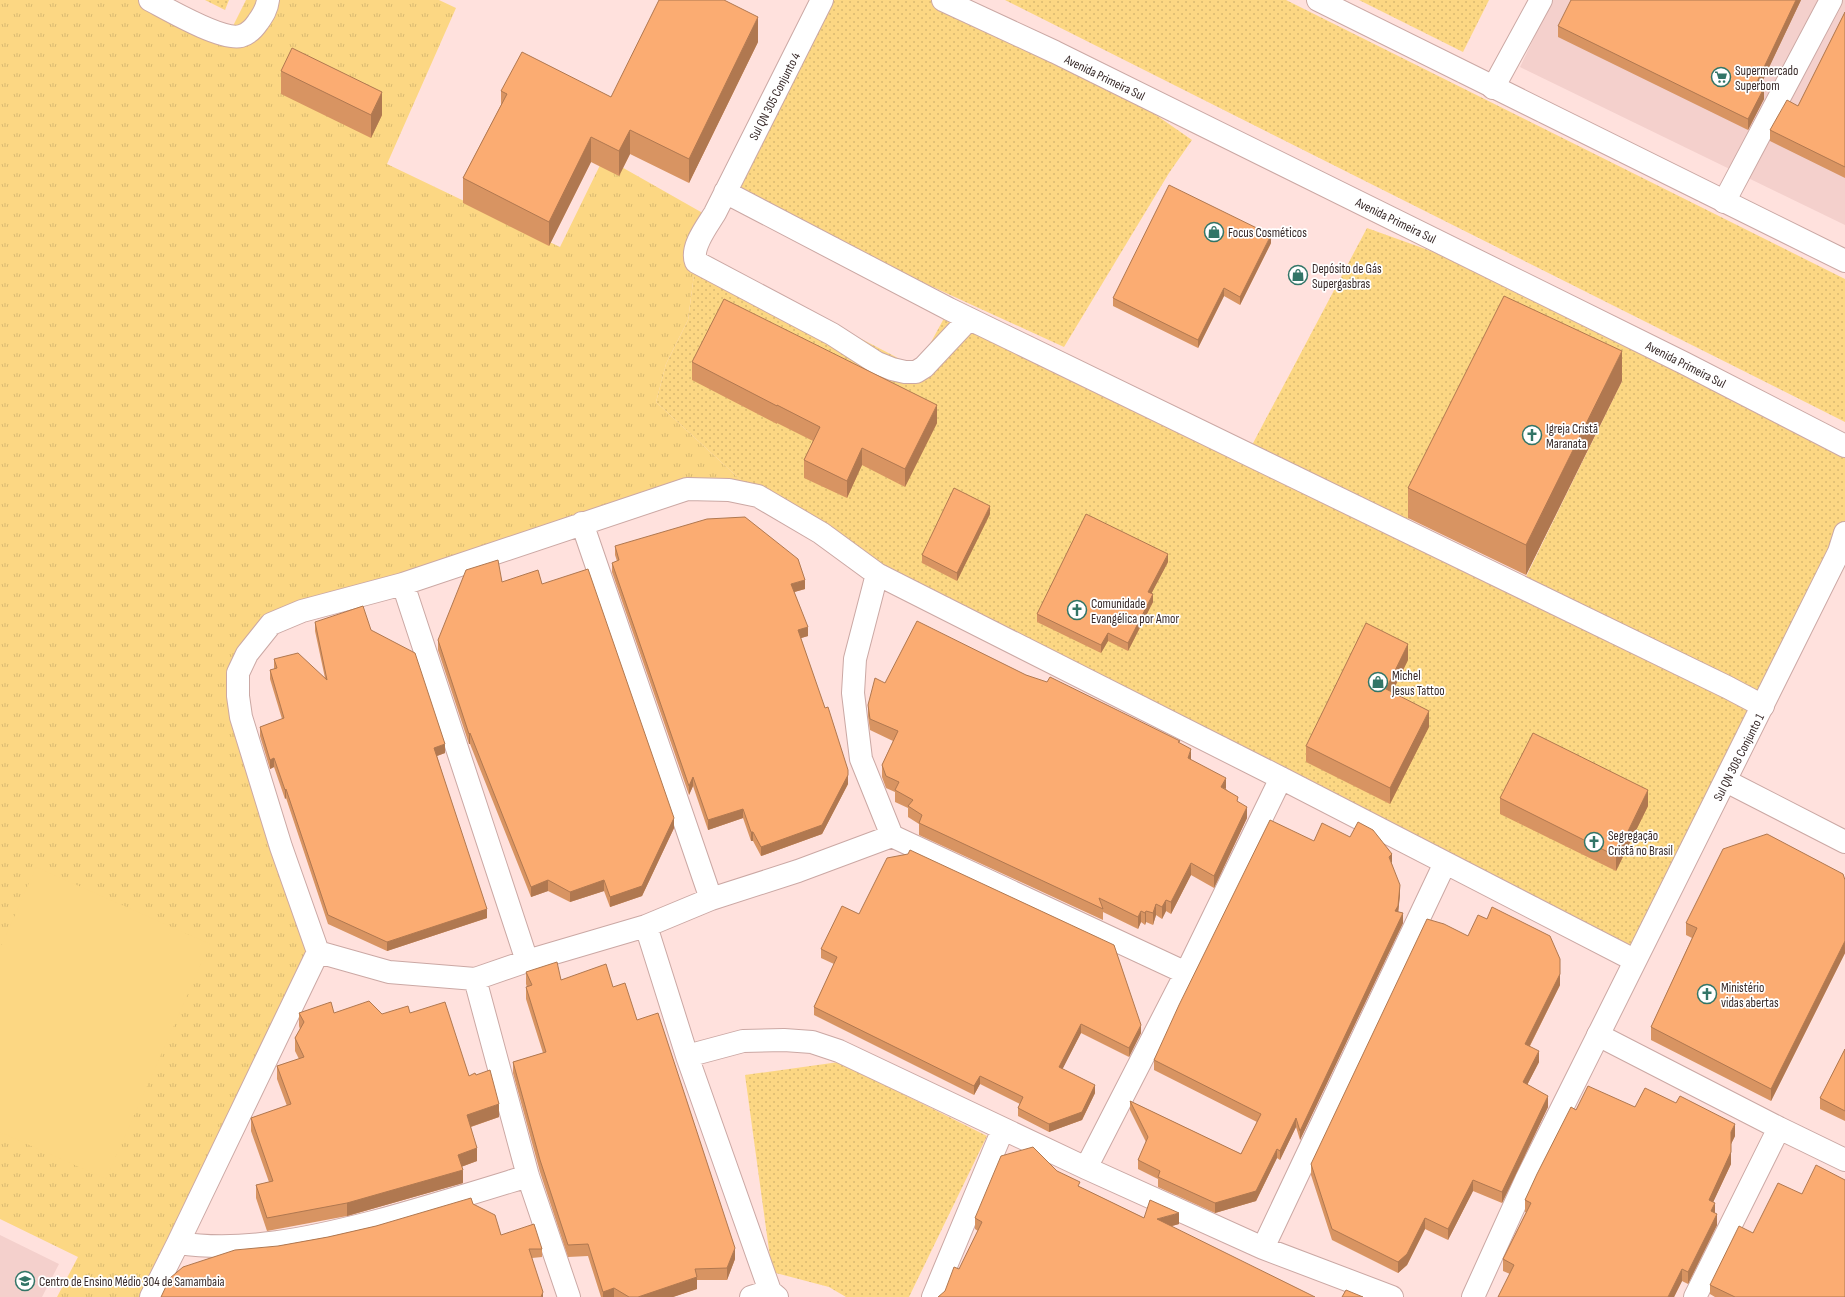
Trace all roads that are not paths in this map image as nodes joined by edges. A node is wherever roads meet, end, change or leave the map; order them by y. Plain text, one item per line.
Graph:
1 (150, 0) edge
2 (268, 0) edge
3 (822, 0) edge
4 (943, 0) edge
5 (1318, 0) edge
6 (1541, 0) edge
7 (1831, 0) edge
8 (1494, 88) junction
9 (725, 192) junction
10 (1724, 202) junction
11 (1845, 262) edge
12 (969, 319) junction
13 (1845, 446) edge
14 (582, 523) junction
15 (1843, 543) edge
16 (877, 574) junction
17 (403, 584) junction
18 (1763, 706) junction
19 (1281, 778) junction
20 (1726, 781) junction
21 (892, 836) junction
22 (1845, 842) edge
23 (1445, 863) junction
24 (711, 899) junction
25 (646, 926) junction
26 (318, 952) junction
27 (1634, 960) junction
28 (527, 961) junction
29 (1186, 973) junction
30 (475, 979) junction
31 (1598, 1034) junction
32 (687, 1056) junction
33 (1779, 1128) junction
34 (1003, 1129) junction
35 (1845, 1160) edge
36 (1086, 1168) junction
37 (528, 1176) junction
38 (178, 1243) junction
39 (1263, 1248) junction
40 (766, 1295) edge
41 (151, 1297) edge
42 (569, 1297) edge
43 (934, 1297) edge
44 (1392, 1297) edge
45 (1473, 1297) edge
46 (1695, 1297) edge

1 - 2 street
3 - 9 street, Sul QN 305 Conjunto 4
4 - 13 street, Avenida Primeira Sul
5 - 8 street
6 - 8 street
7 - 10 street
8 - 10 street
9 - 12 street
9 - 12 street, Sul QN 305 Conjunto 4
10 - 11 street
12 - 18 street
14 - 16 street
14 - 17 street
14 - 24 street
15 - 18 street, Sul QN 308 Conjunto 1
16 - 19 street
16 - 21 street
17 - 26 street
17 - 28 street
18 - 20 street, Sul QN 308 Conjunto 1
19 - 23 street
19 - 29 street
20 - 22 street
20 - 27 street, Sul QN 308 Conjunto 1
21 - 24 street
21 - 29 street
23 - 27 street
23 - 39 street
24 - 25 street
25 - 28 street
25 - 32 street
26 - 30 street
26 - 38 street
27 - 31 street, Sul QN 308 Conjunto 1
28 - 30 street
29 - 36 street
30 - 37 street
31 - 33 street
31 - 45 street, Sul QN 308 Conjunto 1
32 - 34 street
32 - 40 street
33 - 35 street
33 - 46 street
34 - 36 street
34 - 43 street
36 - 39 street
37 - 38 street
37 - 42 street
38 - 41 street
39 - 44 street

